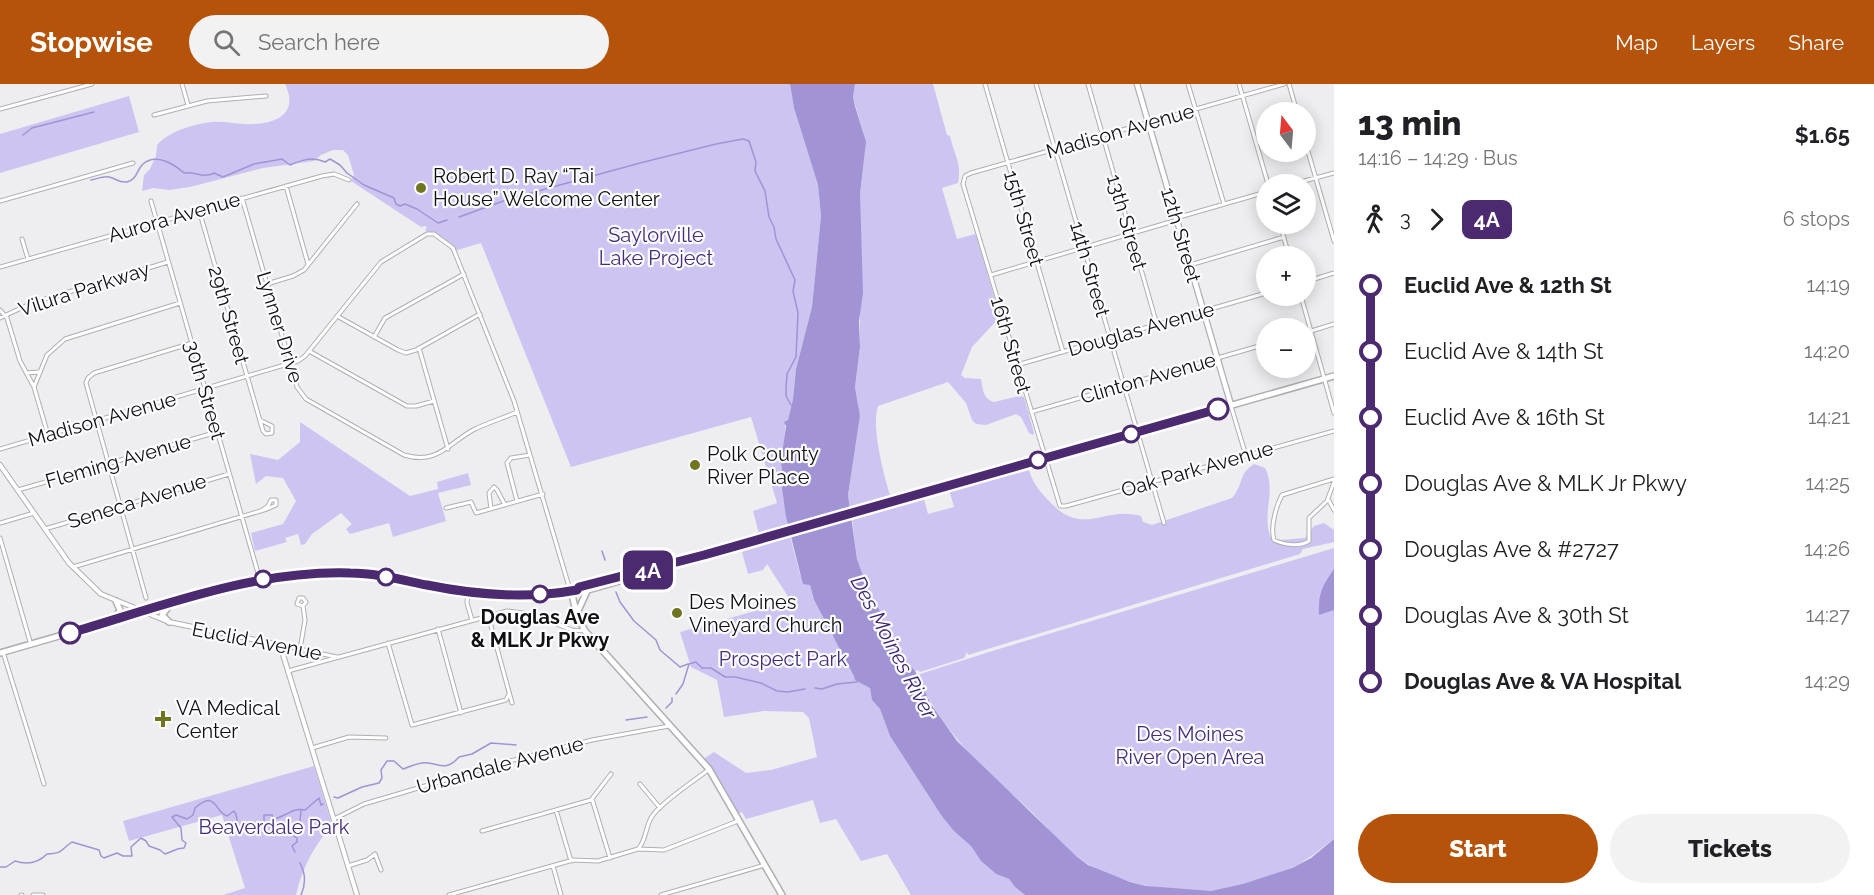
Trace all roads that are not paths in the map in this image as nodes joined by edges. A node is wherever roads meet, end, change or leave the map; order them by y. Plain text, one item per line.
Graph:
1 (92, 84) edge
2 (182, 84) edge
3 (985, 84) edge
4 (1036, 84) edge
5 (1088, 84) edge
6 (1137, 84) edge
7 (1188, 84) edge
8 (1239, 84) edge
9 (1286, 84) edge
10 (266, 96) dead end
11 (1242, 96) junction
12 (1293, 102) edge
13 (188, 105) junction
14 (0, 109) edge
15 (1195, 110) junction
16 (154, 115) dead end
17 (1149, 123) junction
18 (1102, 137) junction
19 (1055, 150) junction
20 (133, 163) dead end
21 (1008, 163) junction
22 (1334, 172) edge
23 (1265, 174) edge
24 (1316, 178) joint
25 (349, 180) dead end
26 (963, 184) joint
27 (286, 186) junction
28 (1256, 195) edge
29 (242, 198) junction
30 (0, 201) edge
31 (151, 201) dead end
32 (357, 204) dead end
33 (1224, 204) junction
34 (199, 210) junction
35 (1177, 219) junction
36 (157, 222) junction
37 (1131, 234) junction
38 (1283, 234) edge
39 (1284, 237) junction
40 (22, 239) dead end
41 (1334, 241) edge
42 (1286, 246) edge
43 (1084, 248) junction
44 (28, 259) junction
45 (1037, 261) junction
46 (168, 262) junction
47 (308, 264) junction
48 (1190, 265) junction
49 (0, 267) edge
50 (1334, 273) edge
51 (464, 274) junction
52 (991, 275) junction
53 (1316, 279) edge
54 (266, 284) junction
55 (1256, 296) edge
56 (180, 303) junction
57 (0, 310) edge
58 (1204, 311) junction
59 (480, 314) junction
60 (5, 315) junction
61 (337, 316) junction
62 (0, 318) edge
63 (1334, 324) edge
64 (1157, 325) junction
65 (1316, 329) edge
66 (374, 337) junction
67 (1110, 338) junction
68 (192, 343) junction
69 (1256, 347) edge
70 (419, 348) junction
71 (1316, 348) edge
72 (309, 351) junction
73 (1063, 352) junction
74 (1217, 357) junction
75 (290, 364) junction
76 (1017, 365) junction
77 (39, 372) junction
78 (26, 373) junction
79 (247, 376) junction
80 (1334, 376) edge
81 (1325, 379) junction
82 (1124, 385) junction
83 (34, 387) junction
84 (205, 389) junction
85 (434, 401) junction
86 (1231, 405) junction
87 (517, 412) junction
88 (1030, 412) junction
89 (1334, 412) edge
90 (260, 420) junction
91 (96, 421) junction
92 (1334, 430) edge
93 (217, 432) junction
94 (1138, 432) junction
95 (48, 435) junction
96 (0, 449) edge
97 (448, 449) junction
98 (530, 455) junction
99 (1246, 456) junction
100 (1045, 459) junction
101 (108, 464) junction
102 (0, 465) edge
103 (229, 474) junction
104 (1334, 481) edge
105 (1152, 482) junction
106 (18, 490) junction
107 (543, 494) junction
108 (1328, 498) junction
109 (517, 501) junction
110 (505, 505) junction
111 (120, 506) junction
112 (1060, 506) joint
113 (446, 508) dead end
114 (491, 509) junction
115 (1334, 510) edge
116 (261, 511) junction
117 (34, 513) junction
118 (242, 516) junction
119 (0, 523) edge
120 (1164, 523) dead end
121 (45, 529) junction
122 (0, 538) edge
123 (132, 549) junction
124 (73, 567) junction
125 (638, 573) junction
126 (260, 580) junction
127 (574, 591) junction
128 (587, 591) junction
129 (468, 592) junction
130 (147, 598) dead end
131 (116, 602) junction
132 (171, 604) junction
133 (303, 606) dead end
134 (142, 612) junction
135 (488, 615) junction
136 (577, 615) junction
137 (114, 620) junction
138 (472, 620) junction
139 (169, 622) junction
140 (438, 629) junction
141 (585, 631) junction
142 (388, 643) junction
143 (31, 645) junction
144 (280, 645) junction
145 (300, 649) junction
146 (2, 653) edge
147 (339, 657) junction
148 (288, 671) junction
149 (509, 694) junction
150 (512, 703) dead end
151 (461, 713) junction
152 (671, 726) junction
153 (386, 738) dead end
154 (312, 748) junction
155 (710, 769) junction
156 (611, 774) dead end
157 (44, 784) dead end
158 (640, 784) dead end
159 (592, 799) junction
160 (660, 808) junction
161 (556, 810) junction
162 (334, 819) junction
163 (740, 821) junction
164 (482, 831) dead end
165 (638, 849) junction
166 (610, 858) junction
167 (571, 861) junction
168 (765, 865) junction
169 (348, 866) junction
170 (553, 866) junction
171 (381, 870) dead end
172 (33, 895) edge
173 (43, 895) edge
174 (357, 895) edge
175 (449, 895) edge
176 (561, 895) edge
177 (662, 895) edge
178 (782, 895) edge

1 - 14 street
2 - 13 street
3 - 21 street, 15th Street
4 - 19 street, 14th Street
5 - 18 street, 13th Street
6 - 17 main road, 12th Street
7 - 15 street
8 - 11 street
9 - 11 street, Madison Avenue
9 - 12 street
10 - 13 street
11 - 15 street, Madison Avenue
11 - 23 street
13 - 16 street
15 - 17 street, Madison Avenue
15 - 33 street
17 - 18 street, Madison Avenue
17 - 35 main road, 12th Street
18 - 19 street, Madison Avenue
18 - 37 street, 13th Street
19 - 21 street, Madison Avenue
19 - 43 street, 14th Street
20 - 30 street
21 - 26 street, Madison Avenue
21 - 45 street, 15th Street
22 - 24 street
24 - 41 street
25 - 27 street, Aurora Avenue
26 - 52 street, 16th Street
27 - 29 street, Aurora Avenue
27 - 47 street
28 - 33 street
29 - 34 street, Aurora Avenue
29 - 54 street, Lynner Drive
31 - 36 street, 30th Street
32 - 47 street
33 - 35 street
34 - 36 street, Aurora Avenue
34 - 79 street, 29th Street
35 - 37 street
35 - 48 main road, 12th Street
36 - 44 street, Aurora Avenue
36 - 46 street, 30th Street
37 - 43 street
37 - 64 street, 13th Street
38 - 39 street
39 - 42 street
39 - 48 street
40 - 44 street
43 - 45 street
43 - 67 street, 14th Street
44 - 49 street, Aurora Avenue
45 - 52 street
45 - 73 street, 15th Street
46 - 56 street, 30th Street
46 - 60 street, Vilura Parkway
47 - 54 street
48 - 58 main road, 12th Street
50 - 53 street
51 - 59 street
51 - 61 street, Madison Avenue
51 - 66 street
52 - 76 street, 16th Street
54 - 75 street, Lynner Drive
55 - 58 street, Douglas Avenue
56 - 68 street, 30th Street
56 - 77 street
57 - 60 street
58 - 64 street, Douglas Avenue
58 - 74 main road, 12th Street
59 - 70 street
59 - 87 street
60 - 62 street, Vilura Parkway
60 - 78 street
61 - 66 street
61 - 72 street, Madison Avenue
63 - 65 street
64 - 67 street, Douglas Avenue
66 - 70 street
67 - 73 street, Douglas Avenue
67 - 82 street, 14th Street
68 - 84 street, 30th Street
68 - 91 street
69 - 74 street, Clinton Avenue
70 - 85 street
71 - 81 street
72 - 75 street, Madison Avenue
72 - 85 street
73 - 76 street, Douglas Avenue
74 - 82 street, Clinton Avenue
74 - 86 main road, 12th Street
75 - 79 street, Madison Avenue
75 - 97 street, Lynner Drive
76 - 88 street, 16th Street
77 - 78 street
77 - 83 street
78 - 83 street
79 - 84 street, Madison Avenue
79 - 90 street, 29th Street
80 - 81 main road
81 - 86 main road
81 - 89 street
82 - 88 street, Clinton Avenue
82 - 94 street, 14th Street
83 - 95 street
84 - 91 street, Madison Avenue
84 - 93 street, 30th Street
85 - 97 street
86 - 94 main road
86 - 99 street, 12th Street
87 - 97 street, Lynner Drive
87 - 98 street
88 - 100 street, 16th Street
90 - 90 street, 29th Street
91 - 95 street, Madison Avenue
91 - 101 street
92 - 99 street, Oak Park Avenue
93 - 101 street, Fleming Avenue
93 - 103 street, 30th Street
94 - 100 main road
94 - 105 street, 14th Street
95 - 96 street, Madison Avenue
98 - 107 street
98 - 109 street
99 - 105 street, Oak Park Avenue
100 - 112 street, 16th Street
100 - 125 main road
101 - 106 street, Fleming Avenue
101 - 111 street
102 - 106 street, Euclid Avenue
103 - 111 street, Seneca Avenue
103 - 118 street, 30th Street
104 - 108 street
104 - 108 street
105 - 112 street, Oak Park Avenue
105 - 120 street, 14th Street
106 - 117 street, Euclid Avenue
107 - 109 street
107 - 127 street
108 - 115 street
109 - 110 street
110 - 114 street
110 - 114 street
111 - 121 street, Seneca Avenue
111 - 123 street
113 - 114 street
116 - 116 street
116 - 118 street
117 - 119 street
117 - 121 street, Euclid Avenue
118 - 123 street
118 - 126 street, 30th Street
121 - 124 street, Euclid Avenue
122 - 143 street
123 - 124 street
123 - 130 street
124 - 131 street, Euclid Avenue
125 - 127 main road
125 - 128 main road
126 - 129 main road
126 - 132 main road
127 - 128 main road
127 - 129 main road
127 - 136 main road
128 - 136 main road
129 - 138 street
131 - 134 street, Euclid Avenue
131 - 137 main road
132 - 134 main road
132 - 139 main road
133 - 145 street
134 - 137 main road
134 - 139 street, Euclid Avenue
135 - 138 street, Euclid Avenue
135 - 141 street, Euclid Avenue
135 - 149 street
136 - 141 main road
137 - 143 main road
138 - 140 street, Euclid Avenue
139 - 144 street, Euclid Avenue
140 - 142 street, Euclid Avenue
140 - 151 street
141 - 152 main road
142 - 147 street, Euclid Avenue
142 - 151 street
143 - 146 main road
144 - 145 street, Euclid Avenue
144 - 148 street
145 - 147 street, Euclid Avenue
146 - 157 street
147 - 148 street, Euclid Avenue
148 - 154 street
149 - 150 street
149 - 151 street
152 - 155 main road
152 - 162 street, Urbandale Avenue
153 - 154 street
154 - 162 street
155 - 160 street
155 - 163 main road
156 - 159 street
158 - 160 street
159 - 161 street
159 - 166 street
160 - 165 street
161 - 164 street
161 - 167 street
162 - 169 street
163 - 165 street
163 - 168 main road
165 - 166 street
166 - 167 street
167 - 170 street
168 - 177 street
168 - 178 main road
169 - 171 street
169 - 174 street
170 - 175 street
170 - 176 street
172 - 173 street

